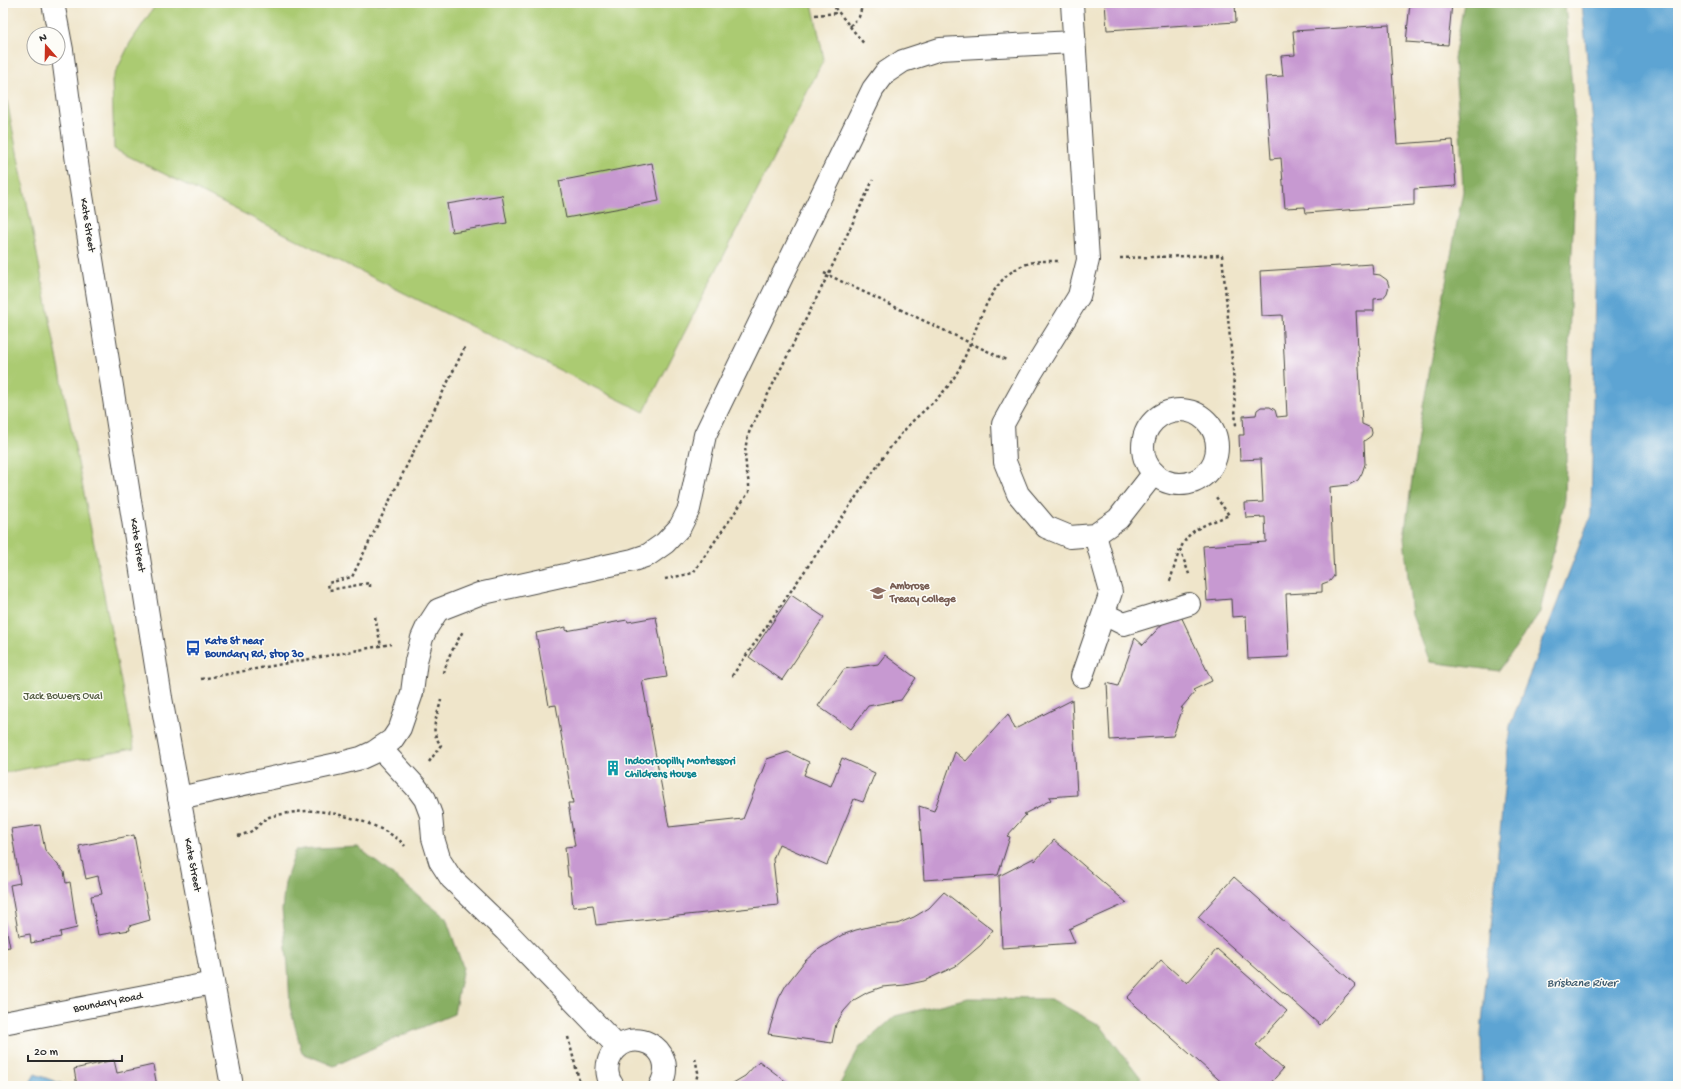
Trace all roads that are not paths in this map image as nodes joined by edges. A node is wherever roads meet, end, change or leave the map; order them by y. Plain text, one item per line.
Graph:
1 (53, 3) edge
2 (1072, 3) edge
3 (1073, 42) junction
4 (1154, 474) dead end
5 (1095, 534) junction
6 (1189, 604) dead end
7 (1104, 614) junction
8 (1082, 676) dead end
9 (380, 748) junction
10 (179, 798) junction
11 (213, 983) junction
12 (3, 1023) edge
13 (618, 1047) junction
14 (232, 1086) edge
15 (613, 1086) edge
16 (660, 1086) edge

1 - 10 street, Kate Street
2 - 3 street
3 - 5 street
3 - 9 street
4 - 5 street
5 - 7 street
6 - 7 street
7 - 8 street
9 - 10 street
9 - 13 street
10 - 11 street, Kate Street
11 - 12 street, Boundary Road
11 - 14 street, Kate Street
13 - 15 street
13 - 16 street

